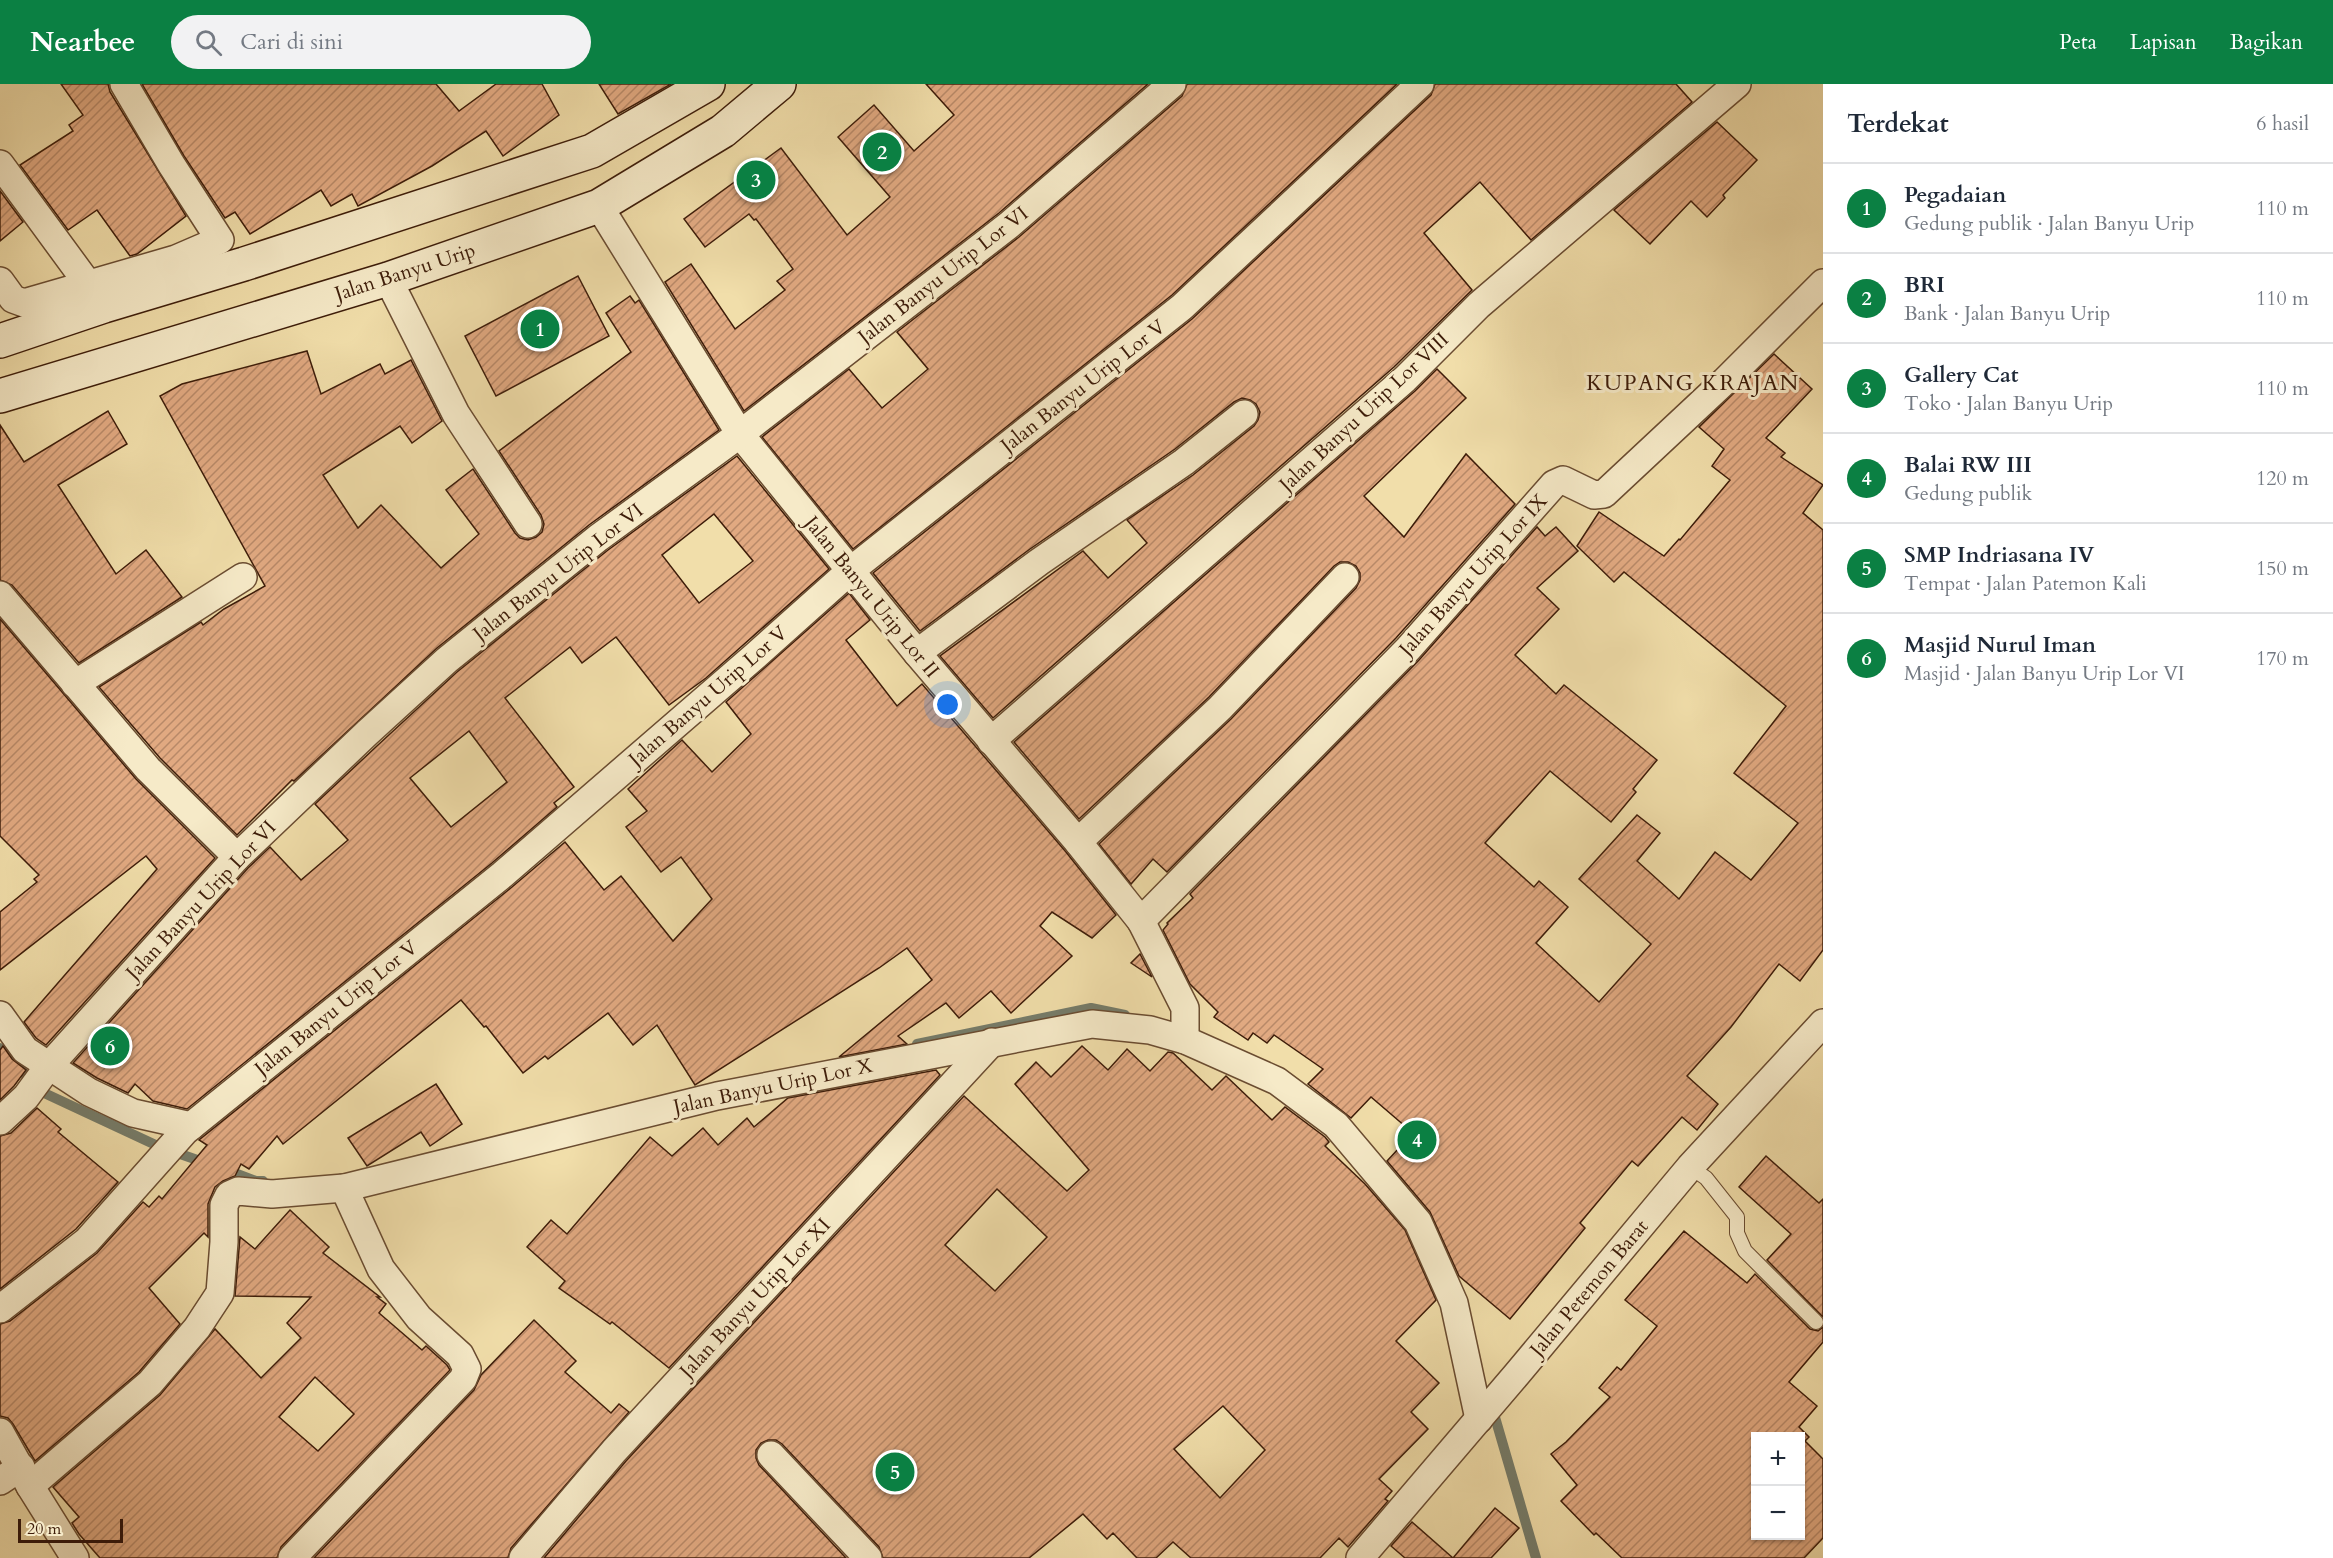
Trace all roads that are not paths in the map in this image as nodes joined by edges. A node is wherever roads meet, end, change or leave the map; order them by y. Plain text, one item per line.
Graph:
1 (124, 84) edge
2 (779, 84) edge
3 (1172, 84) edge
4 (1420, 84) edge
5 (1737, 84) edge
6 (704, 85) edge
7 (0, 164) edge
8 (599, 206) junction
9 (388, 279) junction
10 (0, 281) edge
11 (1823, 283) edge
12 (96, 295) junction
13 (0, 341) edge
14 (0, 396) edge
15 (1244, 414) dead end
16 (740, 434) junction
17 (528, 524) dead end
18 (850, 571) junction
19 (243, 577) dead end
20 (1345, 577) dead end
21 (0, 595) edge
22 (918, 653) junction
23 (75, 684) junction
24 (990, 741) junction
25 (1078, 842) junction
26 (237, 857) junction
27 (1141, 921) junction
28 (0, 1015) edge
29 (1823, 1023) edge
30 (1185, 1027) junction
31 (992, 1042) junction
32 (46, 1070) junction
33 (0, 1121) edge
34 (188, 1129) junction
35 (1690, 1167) junction
36 (344, 1188) junction
37 (0, 1309) edge
38 (1816, 1322) dead end
39 (1482, 1415) junction
40 (0, 1432) edge
41 (771, 1455) dead end
42 (17, 1478) edge
43 (63, 1553) edge
44 (292, 1558) edge
45 (523, 1558) edge
46 (868, 1558) edge
47 (1360, 1558) edge

1 - 12 street
2 - 8 main road, Jalan Banyu Urip
3 - 16 street, Jalan Banyu Urip Lor VI
4 - 18 street, Jalan Banyu Urip Lor V
5 - 24 street, Jalan Banyu Urip Lor VIII
6 - 12 main road
7 - 12 street
8 - 9 main road, Jalan Banyu Urip
8 - 16 street, Jalan Banyu Urip Lor II
9 - 14 main road, Jalan Banyu Urip
9 - 17 street
10 - 12 street
11 - 27 street, Jalan Banyu Urip Lor IX
12 - 13 main road
15 - 22 street
16 - 18 street, Jalan Banyu Urip Lor II
16 - 26 street, Jalan Banyu Urip Lor VI
18 - 22 street, Jalan Banyu Urip Lor II
18 - 34 street, Jalan Banyu Urip Lor V
19 - 23 street
20 - 25 street
21 - 23 street
22 - 24 street, Jalan Banyu Urip Lor II
23 - 26 street
24 - 25 street, Jalan Banyu Urip Lor II
25 - 27 street, Jalan Banyu Urip Lor II
26 - 32 street, Jalan Banyu Urip Lor VI
27 - 30 street, Jalan Banyu Urip Lor II
28 - 32 street
29 - 35 street, Jalan Petemon Barat
30 - 31 street, Jalan Banyu Urip Lor X
30 - 39 street, Jalan Banyu Urip Lor X
31 - 36 street, Jalan Banyu Urip Lor X
31 - 45 street, Jalan Banyu Urip Lor XI
32 - 33 street, Jalan Banyu Urip Lor VI
32 - 34 street
34 - 37 street, Jalan Banyu Urip Lor V
35 - 38 lane
35 - 39 street, Jalan Petemon Barat
36 - 42 street, Jalan Banyu Urip Lor X
36 - 44 street
39 - 47 street, Jalan Petemon Barat
40 - 42 street
41 - 46 street
42 - 43 street

